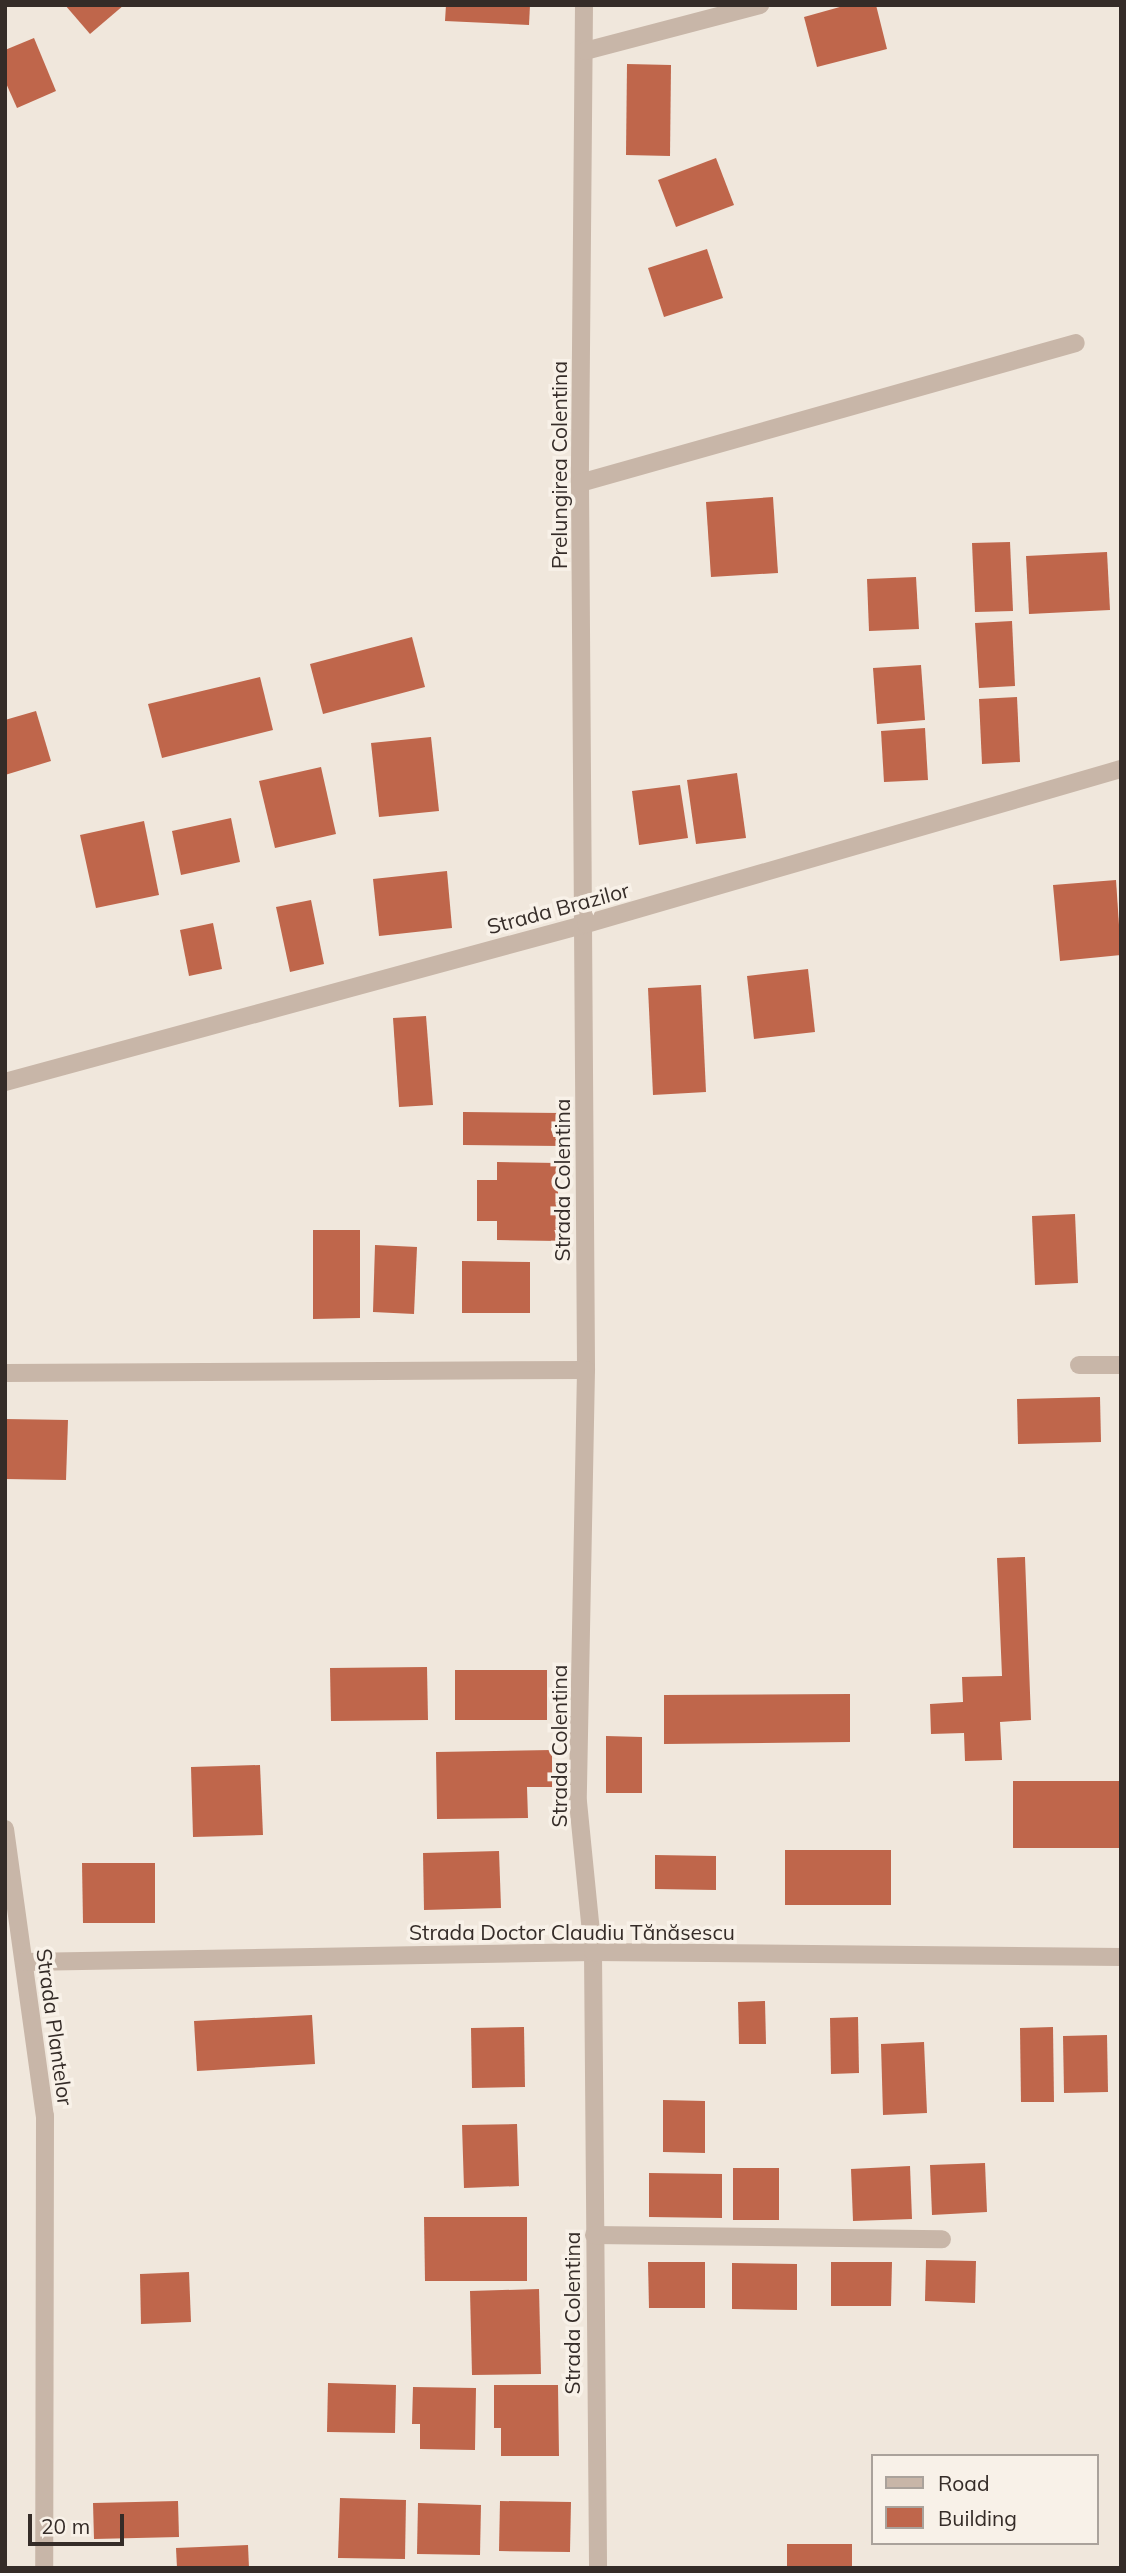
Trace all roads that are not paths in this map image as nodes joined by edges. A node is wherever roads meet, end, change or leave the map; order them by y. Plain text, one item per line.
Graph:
1 (584, 5) edge
2 (760, 5) edge
3 (585, 51) junction
4 (1076, 343) dead end
5 (580, 484) junction
6 (1121, 769) edge
7 (586, 924) junction
8 (5, 1082) edge
9 (1079, 1365) dead end
10 (1121, 1365) edge
11 (586, 1370) junction
12 (5, 1373) edge
13 (5, 1829) edge
14 (593, 1952) junction
15 (1121, 1957) edge
16 (24, 1962) junction
17 (594, 2235) junction
18 (942, 2239) dead end
19 (44, 2568) edge
20 (597, 2568) edge

1 - 3 street, Prelungirea Colentina
2 - 3 street
3 - 5 street, Prelungirea Colentina
4 - 5 street
5 - 7 street, Prelungirea Colentina
6 - 7 street, Strada Brazilor
7 - 8 street, Strada Brazilor
7 - 11 street, Strada Colentina
9 - 10 street
11 - 12 street
11 - 14 street, Strada Colentina
13 - 16 street, Strada Plantelor
14 - 15 street, Strada Doctor Claudiu Tănăsescu
14 - 16 street, Strada Doctor Claudiu Tănăsescu
14 - 17 street, Strada Colentina
16 - 19 street, Strada Plantelor
17 - 18 street
17 - 20 street, Strada Colentina

